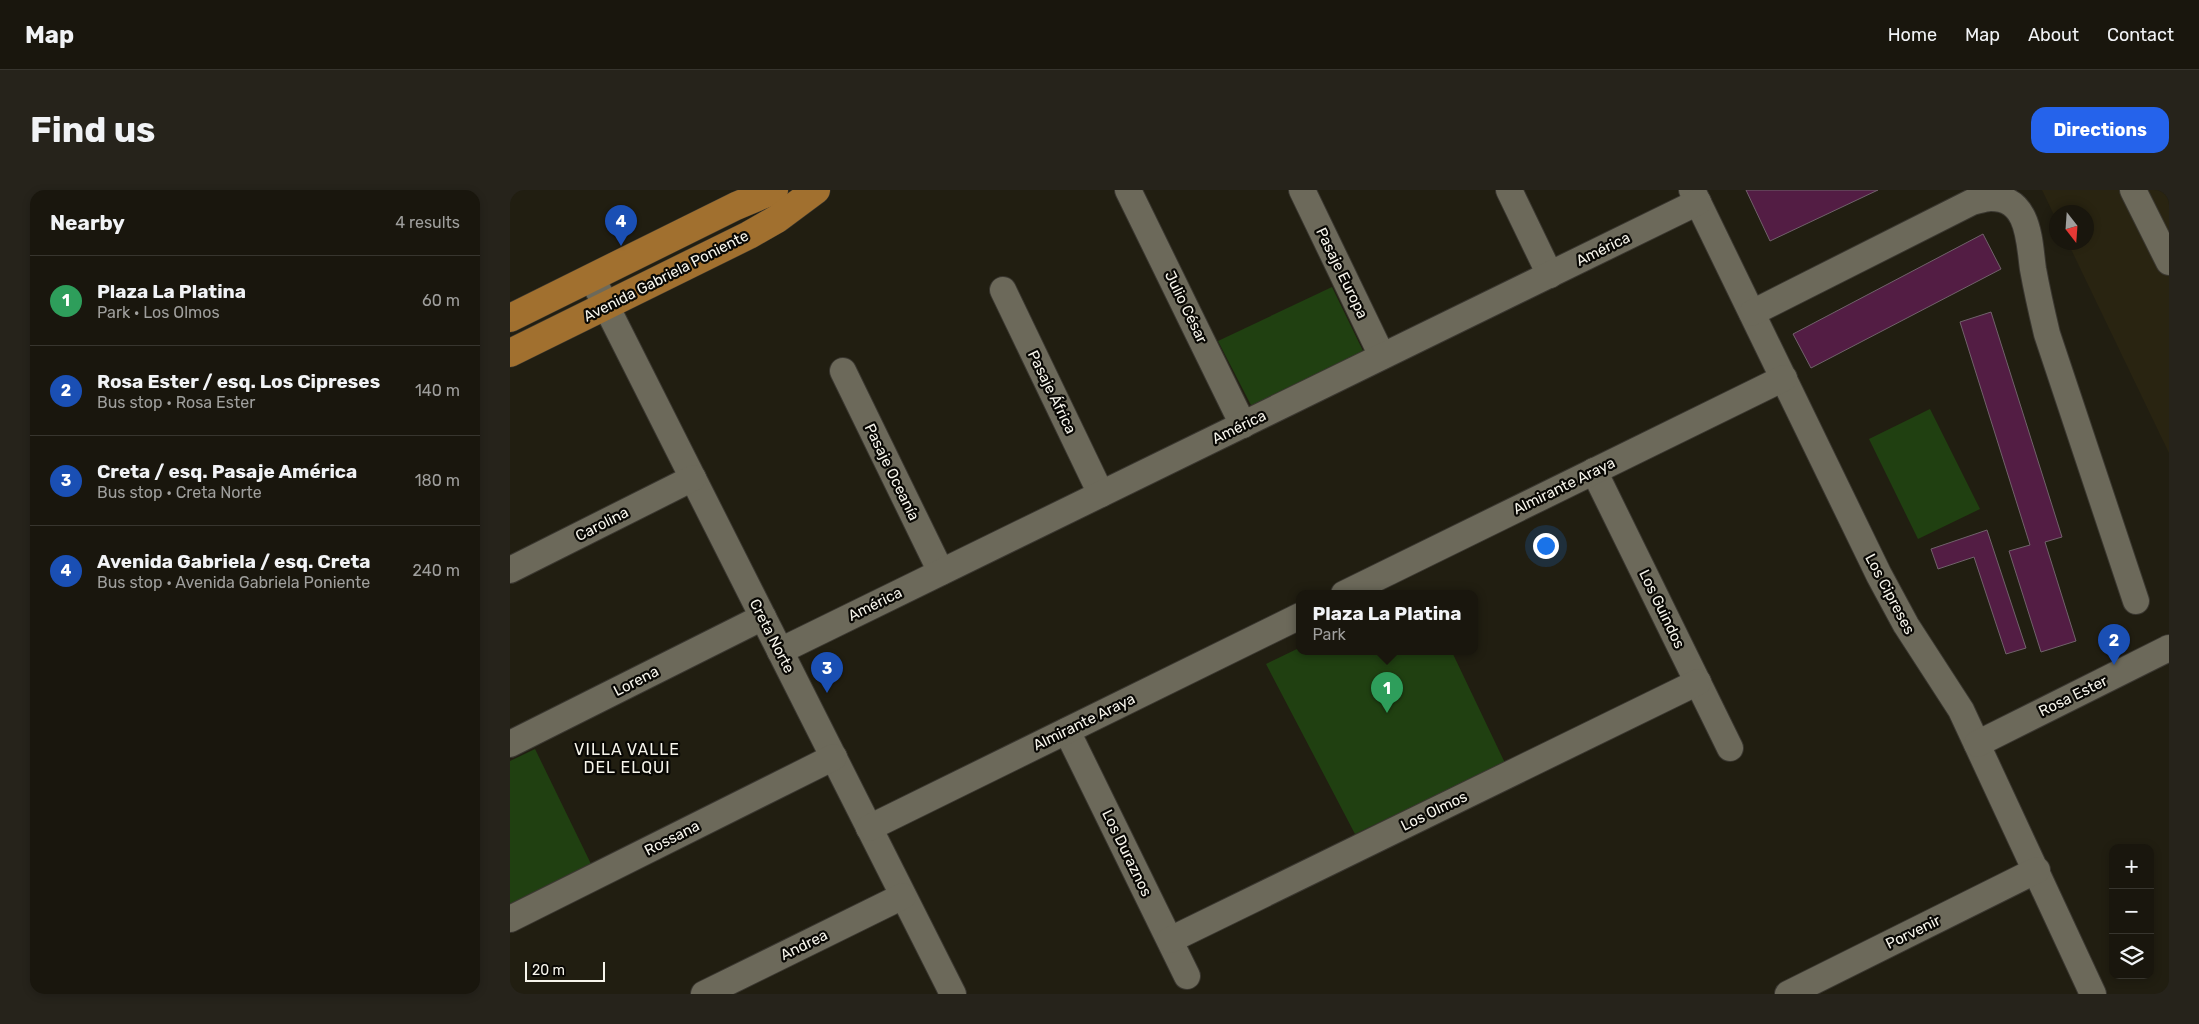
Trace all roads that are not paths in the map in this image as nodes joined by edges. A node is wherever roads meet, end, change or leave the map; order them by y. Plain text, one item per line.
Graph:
1 (774, 190) edge
2 (816, 190) edge
3 (1128, 190) edge
4 (1302, 190) edge
5 (1509, 190) edge
6 (2133, 190) edge
7 (1695, 196) edge
8 (2169, 262) edge
9 (1550, 275) junction
10 (592, 278) junction
11 (1003, 290) dead end
12 (606, 306) junction
13 (1752, 314) junction
14 (510, 318) edge
15 (510, 353) edge
16 (1382, 356) junction
17 (843, 371) dead end
18 (1784, 378) junction
19 (1243, 425) junction
20 (1594, 471) junction
21 (693, 478) junction
22 (1101, 494) junction
23 (510, 570) edge
24 (941, 572) junction
25 (1352, 590) edge
26 (2136, 601) dead end
27 (763, 617) junction
28 (1296, 618) edge
29 (2169, 648) edge
30 (780, 651) junction
31 (1698, 682) junction
32 (1067, 730) junction
33 (510, 744) edge
34 (1977, 744) junction
35 (1730, 748) dead end
36 (834, 757) junction
37 (869, 828) junction
38 (2037, 870) junction
39 (903, 896) junction
40 (510, 919) edge
41 (1170, 940) junction
42 (1187, 976) dead end
43 (704, 994) edge
44 (953, 994) edge
45 (1788, 994) edge
46 (2093, 994) edge

1 - 10 main road, Avenida Gabriela Poniente
2 - 12 main road, Avenida Gabriela Poniente
3 - 19 street, Julio César
4 - 16 street, Pasaje Europa
5 - 9 street
6 - 8 street
7 - 9 street, América
7 - 13 street, Los Cipreses
9 - 16 street, América
10 - 12 street, Creta Norte
10 - 14 main road, Avenida Gabriela Poniente
11 - 22 street, Pasaje África
12 - 15 main road, Avenida Gabriela Poniente
12 - 21 street, Creta Norte
13 - 18 street, Los Cipreses
13 - 26 street
16 - 19 street, América
17 - 24 street, Pasaje Oceanía
18 - 20 street, Almirante Araya
18 - 34 street, Los Cipreses
19 - 22 street, América
20 - 25 street, Almirante Araya
20 - 31 street, Los Guindos
21 - 23 street, Carolina
21 - 27 street, Creta Norte
22 - 24 street, América
24 - 30 street, América
27 - 30 street, Creta Norte
27 - 33 street, Lorena
28 - 32 street, Almirante Araya
29 - 34 street, Rosa Ester
30 - 36 street, Creta Norte
31 - 35 street, Los Guindos
31 - 41 street, Los Olmos
32 - 37 street, Almirante Araya
32 - 41 street, Los Duraznos
34 - 38 street, Los Cipreses
36 - 37 street, Creta Norte
36 - 40 street, Rossana
37 - 39 street, Creta Norte
38 - 45 street, Porvenir
38 - 46 street, Los Cipreses
39 - 43 street, Andrea
39 - 44 street, Creta Norte
41 - 42 street, Los Duraznos

